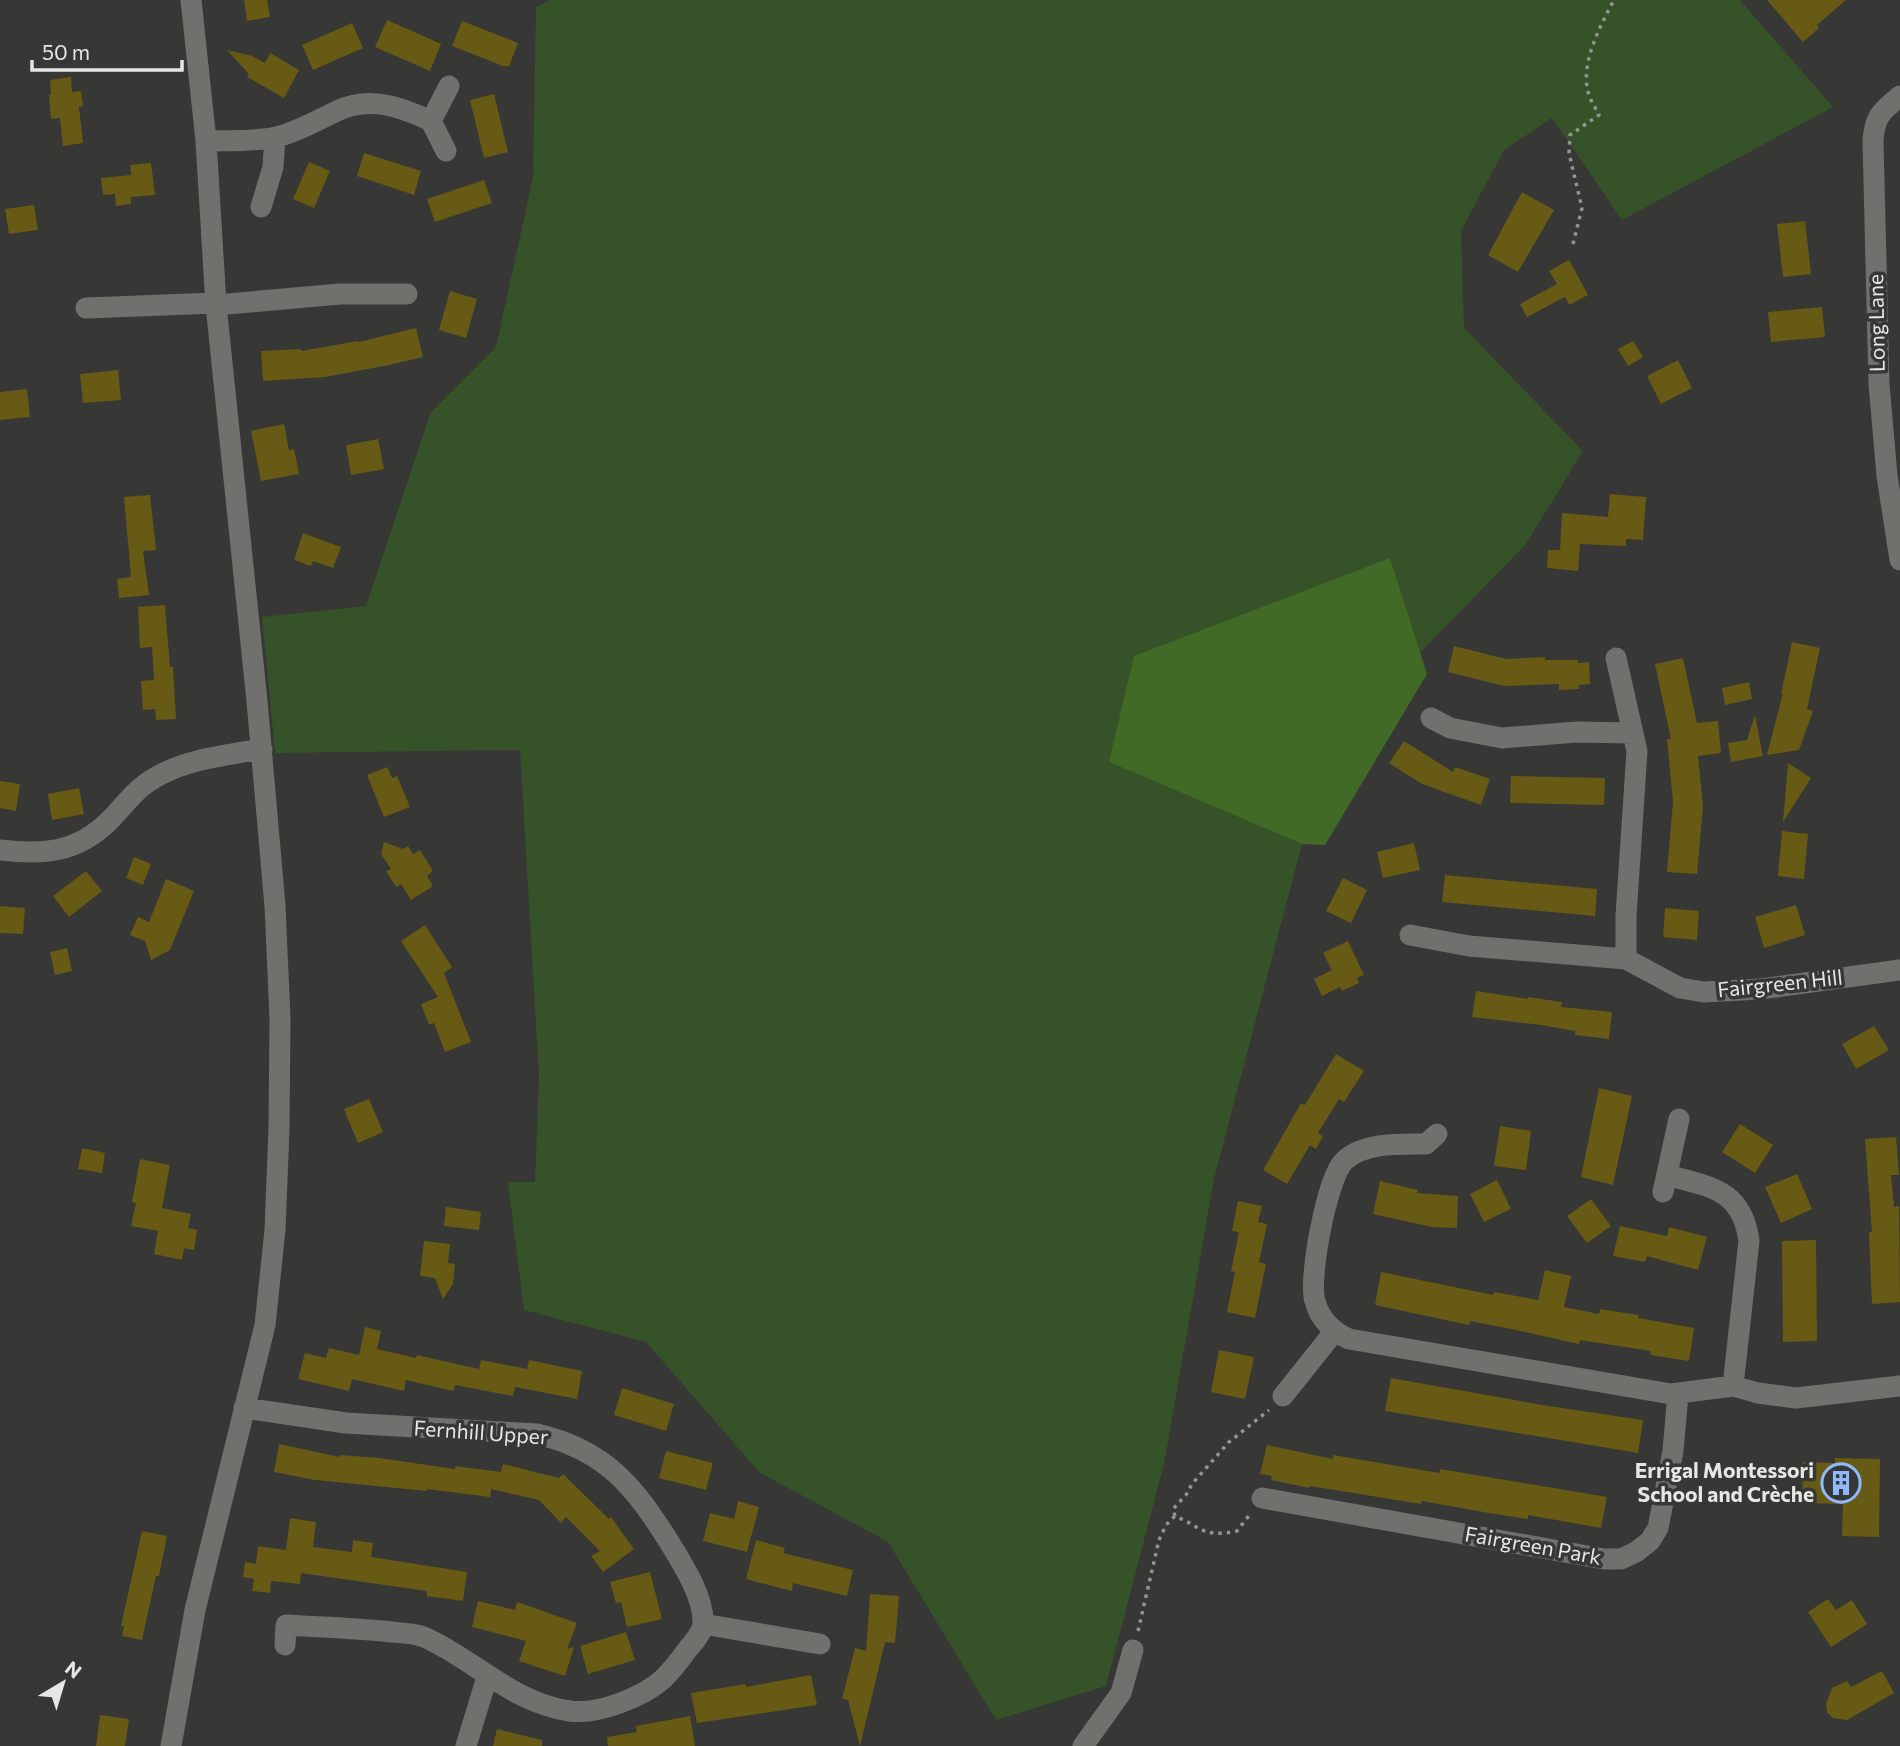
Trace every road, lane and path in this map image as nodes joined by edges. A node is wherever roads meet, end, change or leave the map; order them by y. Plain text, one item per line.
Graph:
1 (191, 0) edge
2 (1614, 0) edge
3 (449, 86) dead end
4 (1900, 96) edge
5 (431, 121) junction
6 (275, 137) junction
7 (206, 141) junction
8 (446, 151) dead end
9 (261, 207) dead end
10 (1573, 244) dead end
11 (407, 293) dead end
12 (216, 304) junction
13 (86, 308) dead end
14 (1900, 560) edge
15 (1616, 658) dead end
16 (1431, 718) dead end
17 (1633, 733) junction
18 (262, 749) junction
19 (0, 850) edge
20 (1410, 935) dead end
21 (1626, 959) junction
22 (1900, 970) edge
23 (1679, 1119) dead end
24 (1437, 1134) dead end
25 (1334, 1332) junction
26 (1733, 1385) junction
27 (1900, 1386) edge
28 (1678, 1394) junction
29 (1283, 1396) joint
30 (244, 1408) junction
31 (1262, 1498) joint
32 (1175, 1516) junction
33 (703, 1624) junction
34 (820, 1644) dead end
35 (285, 1645) dead end
36 (1133, 1650) joint
37 (487, 1677) junction
38 (171, 1746) edge
39 (466, 1746) edge
40 (1083, 1746) edge

1 - 7 street
2 - 10 path
3 - 5 street
4 - 14 street, Long Lane
5 - 6 street
5 - 8 street
6 - 7 street
6 - 9 street
7 - 12 street
11 - 12 street
12 - 13 street
12 - 18 street
15 - 17 street
16 - 17 street
17 - 21 street
18 - 19 street
18 - 30 street
20 - 21 street, Fairgreen Hill
21 - 22 street, Fairgreen Hill
23 - 26 street
24 - 25 street
25 - 28 street
25 - 29 street
26 - 27 street
26 - 28 street
28 - 31 street, Fairgreen Park
29 - 32 path
30 - 33 street, Fernhill Upper
30 - 38 street
31 - 32 path
32 - 36 path
33 - 34 street
33 - 37 street
35 - 37 street
36 - 40 street
37 - 39 street

